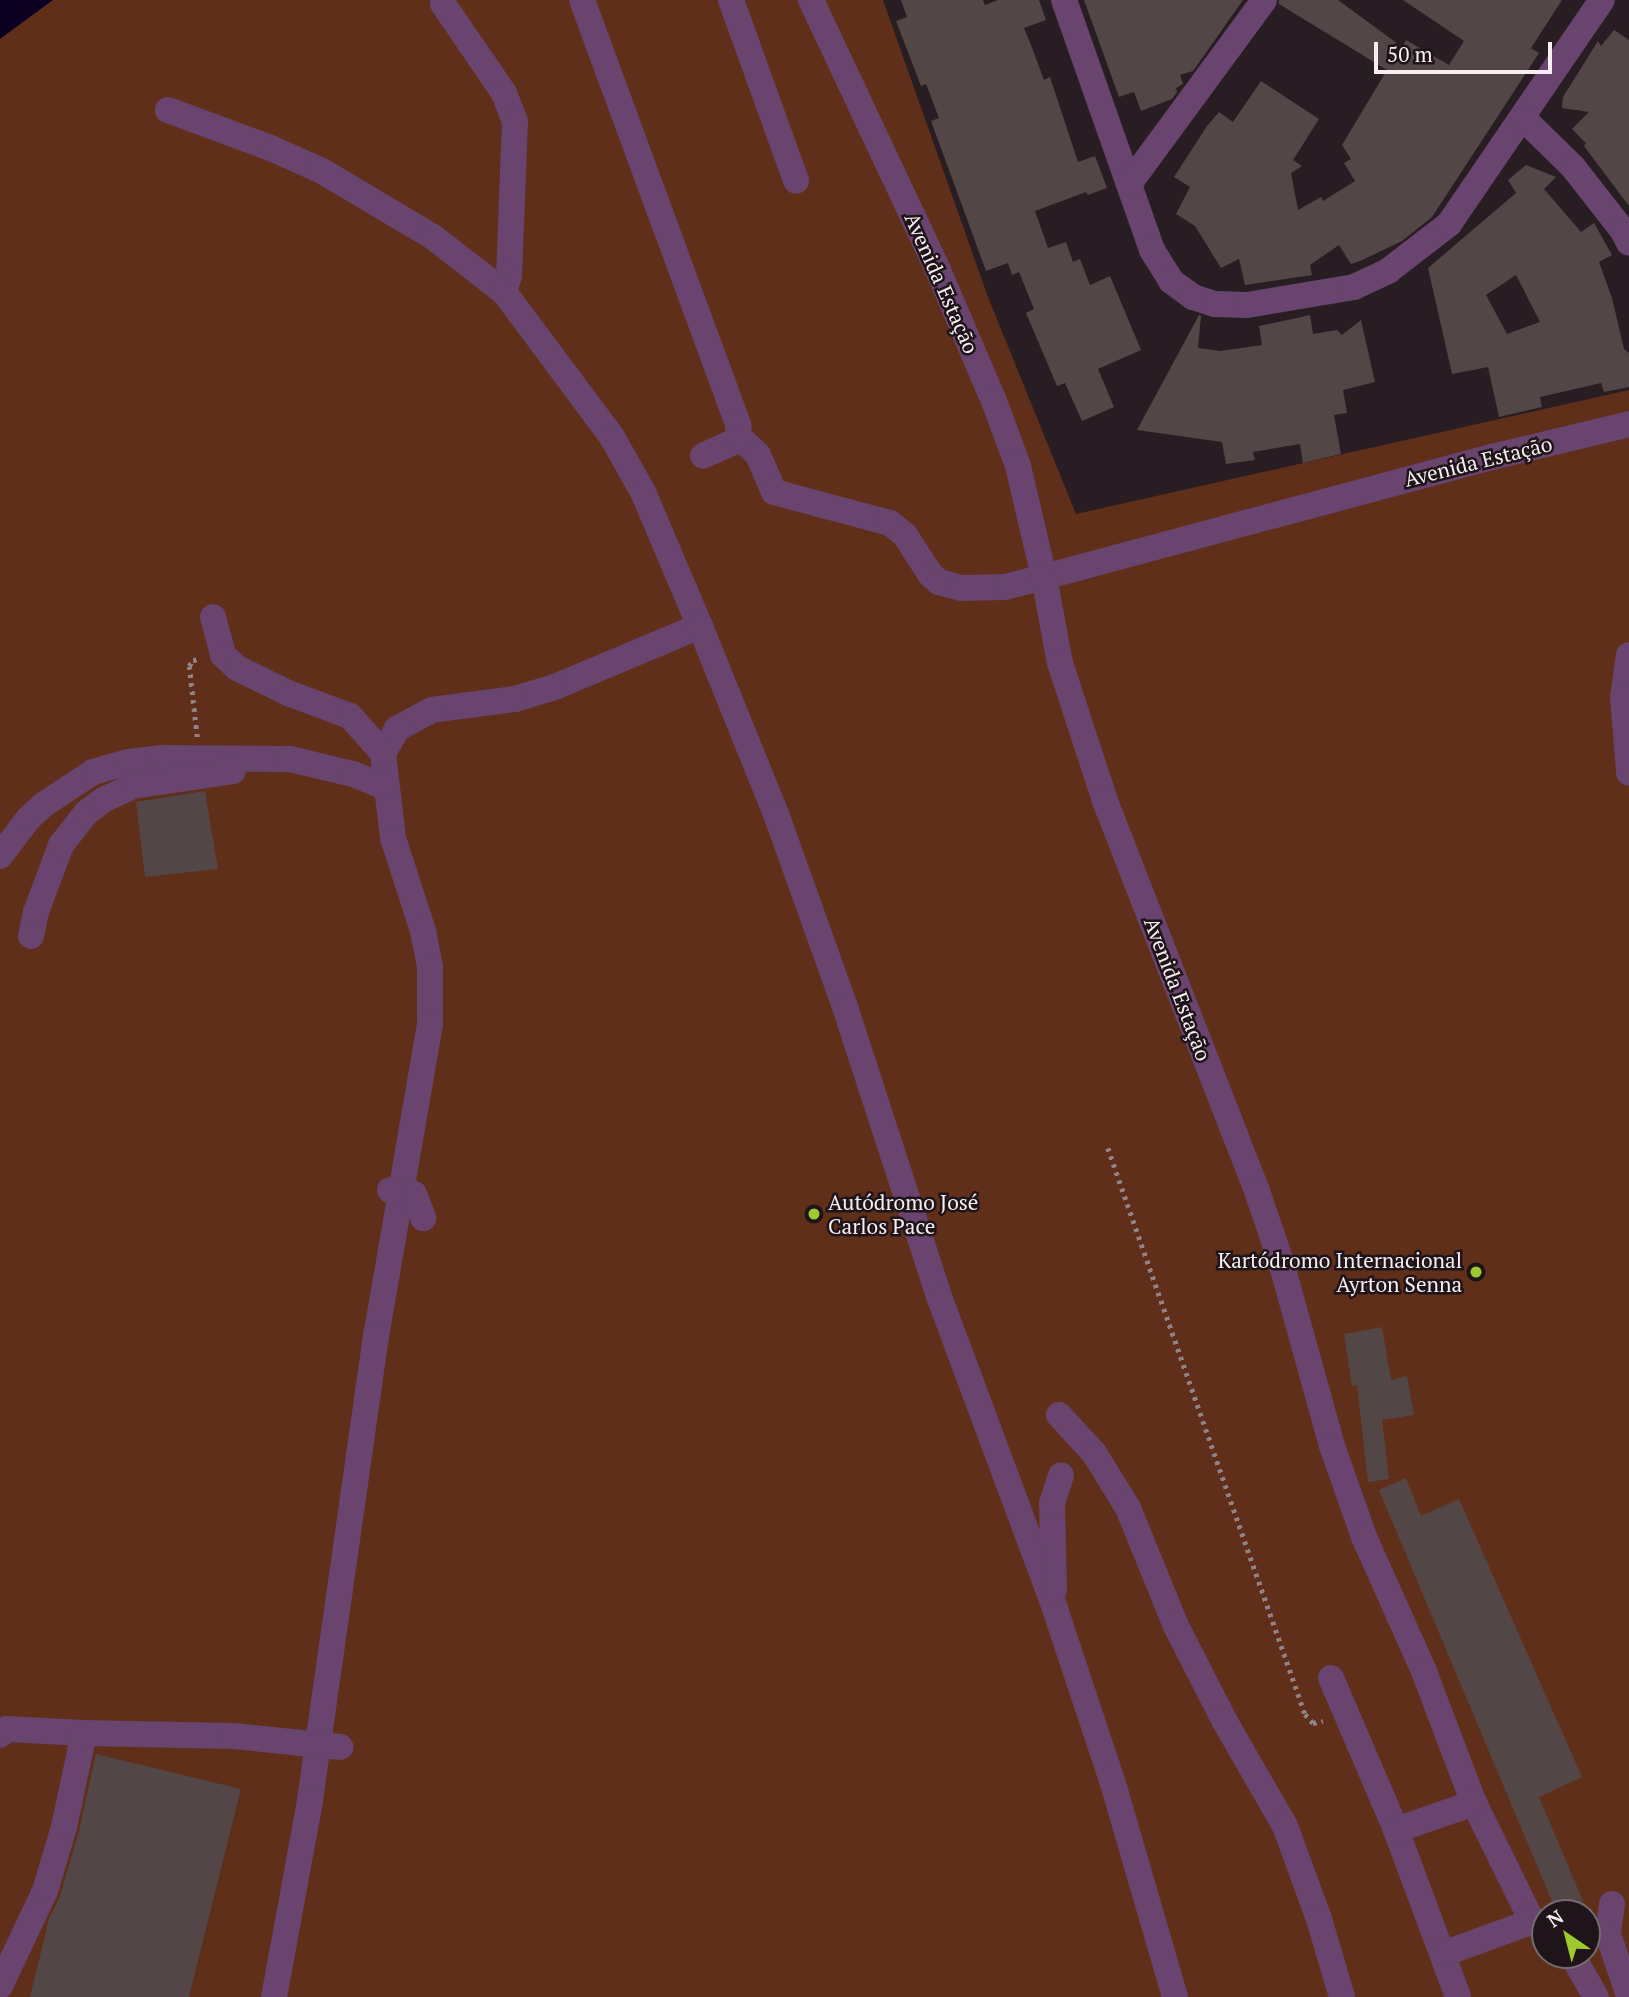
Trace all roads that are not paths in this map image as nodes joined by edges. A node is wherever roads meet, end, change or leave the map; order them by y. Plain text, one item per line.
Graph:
1 (582, 0) edge
2 (731, 0) edge
3 (811, 0) edge
4 (1064, 0) edge
5 (1264, 0) edge
6 (1602, 0) edge
7 (443, 4) dead end
8 (168, 110) dead end
9 (1523, 118) junction
10 (796, 181) dead end
11 (1129, 184) junction
12 (1629, 243) edge
13 (504, 292) junction
14 (1629, 424) edge
15 (739, 437) junction
16 (704, 456) dead end
17 (1044, 577) junction
18 (214, 617) dead end
19 (700, 626) junction
20 (1629, 655) edge
21 (383, 753) junction
22 (261, 757) junction
23 (1629, 773) edge
24 (386, 787) junction
25 (0, 856) edge
26 (31, 936) dead end
27 (396, 1191) junction
28 (423, 1218) dead end
29 (1059, 1415) dead end
30 (1061, 1475) dead end
31 (1055, 1609) junction
32 (1331, 1678) dead end
33 (84, 1733) junction
34 (0, 1735) edge
35 (329, 1746) junction
36 (1474, 1802) junction
37 (1396, 1830) junction
38 (1612, 1904) dead end
39 (1531, 1918) edge
40 (1531, 1931) edge
41 (1443, 1954) junction
42 (1580, 1969) edge
43 (0, 1986) edge
44 (1629, 1996) edge
45 (274, 1997) edge
46 (1175, 1997) edge
47 (1342, 1997) edge
48 (1458, 1997) edge
49 (1596, 1997) edge

1 - 15 street
2 - 10 street
3 - 17 street, Avenida Estação
4 - 11 street
5 - 11 street
6 - 9 street
7 - 13 street
8 - 13 street
9 - 11 street
9 - 12 street
13 - 19 street
14 - 17 street, Avenida Estação
15 - 16 street
15 - 17 street
17 - 36 street, Avenida Estação
18 - 21 street
19 - 21 street
19 - 31 street
20 - 23 street
21 - 24 street
22 - 24 street
22 - 25 street
22 - 26 street
24 - 27 street
27 - 28 street
27 - 35 street
29 - 47 street
30 - 31 street
31 - 46 street
32 - 37 street
33 - 34 street
33 - 35 street
33 - 43 street
35 - 45 street
36 - 37 street
36 - 39 street, Avenida Estação
37 - 41 street
38 - 44 street
40 - 41 street
41 - 48 street
42 - 49 street

